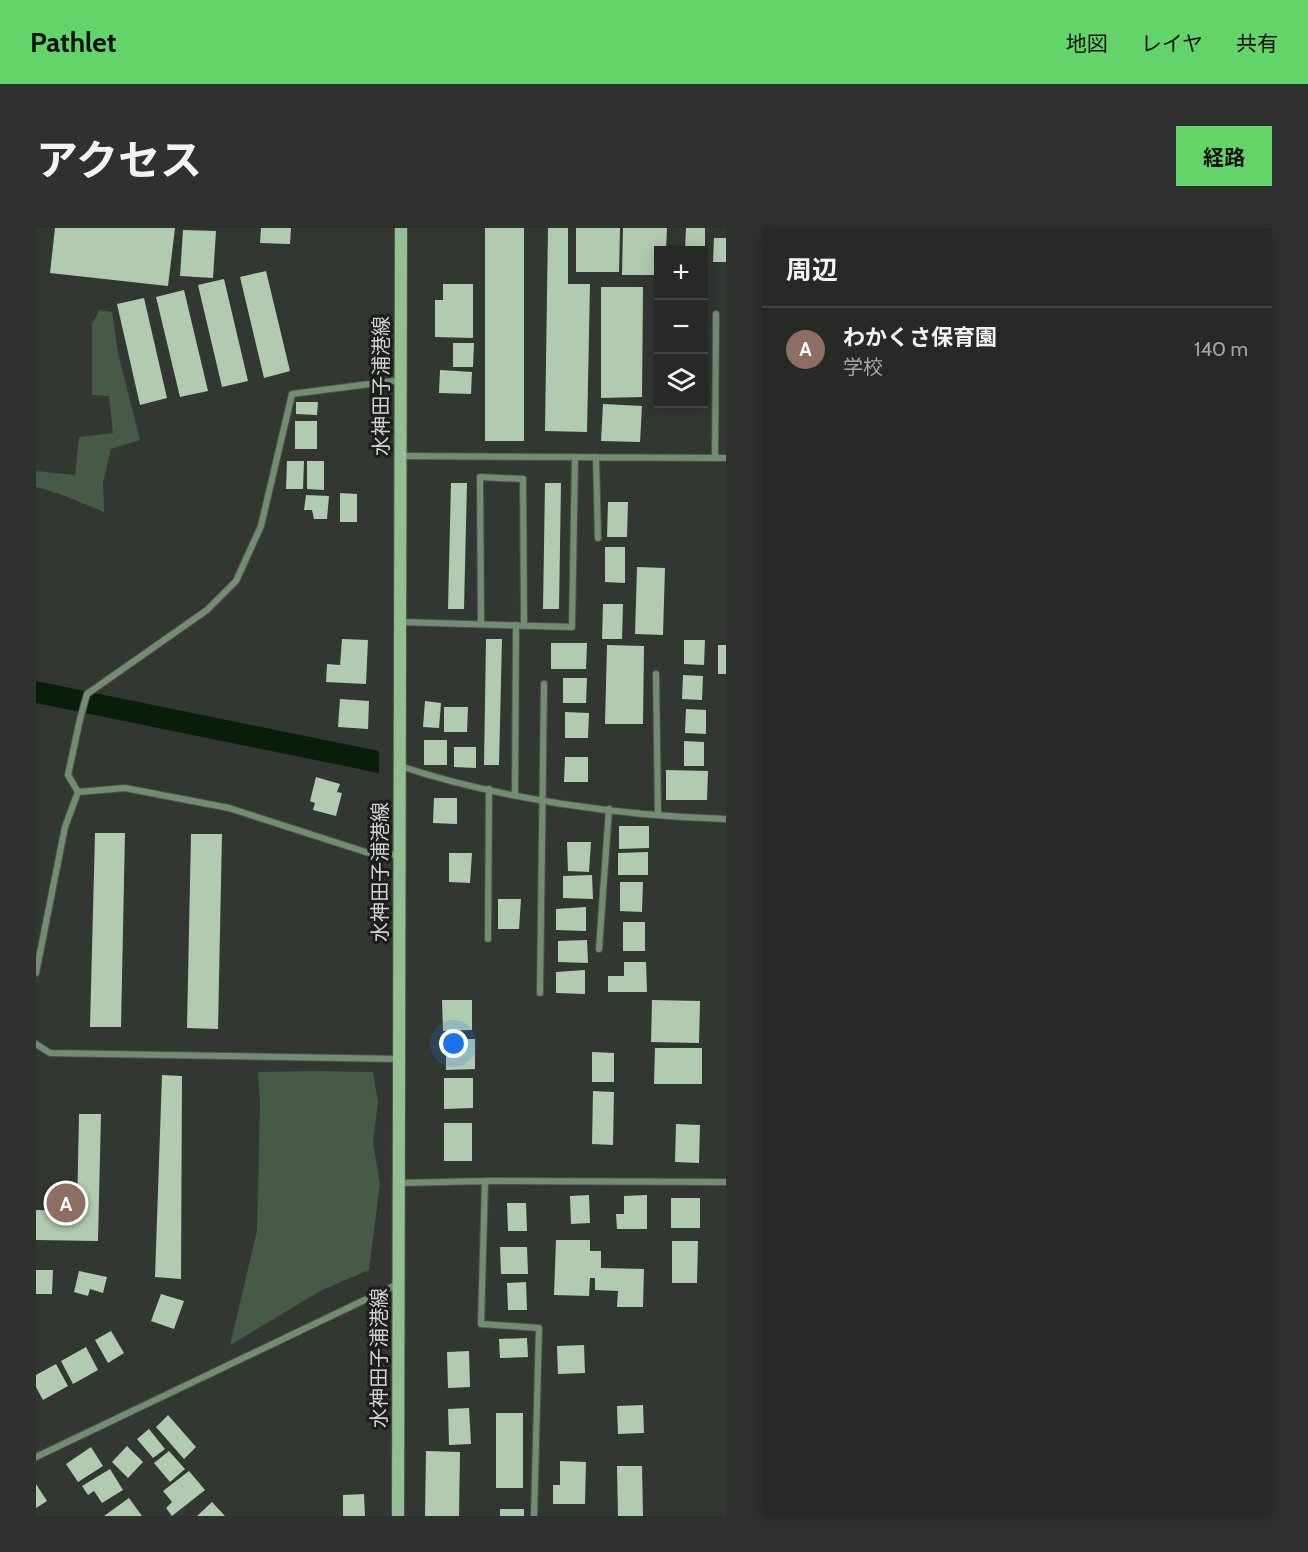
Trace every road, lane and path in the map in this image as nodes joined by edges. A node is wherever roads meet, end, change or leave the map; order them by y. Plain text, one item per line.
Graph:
1 (401, 228) edge
2 (716, 314) dead end
3 (400, 380) junction
4 (400, 456) junction
5 (575, 458) junction
6 (596, 458) junction
7 (715, 458) junction
8 (726, 458) edge
9 (598, 538) dead end
10 (400, 621) junction
11 (481, 624) junction
12 (516, 625) junction
13 (524, 625) junction
14 (656, 674) dead end
15 (544, 684) dead end
16 (400, 766) junction
17 (489, 789) junction
18 (78, 792) junction
19 (515, 794) junction
20 (542, 800) junction
21 (609, 809) junction
22 (658, 814) junction
23 (726, 819) edge
24 (400, 854) junction
25 (488, 939) dead end
26 (599, 949) dead end
27 (36, 973) edge
28 (540, 993) dead end
29 (36, 1044) edge
30 (399, 1059) junction
31 (485, 1181) junction
32 (726, 1182) edge
33 (399, 1183) junction
34 (399, 1284) junction
35 (36, 1457) edge
36 (398, 1516) edge
37 (534, 1516) edge

1 - 3 main road, 水神田子浦港線
2 - 7 street
3 - 4 main road, 水神田子浦港線
3 - 18 street
4 - 5 street
4 - 10 main road, 水神田子浦港線
5 - 6 street
5 - 13 street
6 - 7 street
6 - 9 street
7 - 8 street
10 - 11 street
10 - 16 main road, 水神田子浦港線
11 - 12 street
11 - 13 street
12 - 13 street
12 - 19 street
14 - 22 street
15 - 20 street
16 - 17 street
16 - 24 main road, 水神田子浦港線
17 - 19 street
17 - 25 street
18 - 24 street
18 - 27 street
19 - 20 street
20 - 21 street
20 - 28 street
21 - 22 street
21 - 26 street
22 - 23 street
24 - 30 main road, 水神田子浦港線
29 - 30 street
30 - 33 main road, 水神田子浦港線
31 - 32 street
31 - 33 street
31 - 37 street
33 - 34 main road, 水神田子浦港線
34 - 35 street
34 - 36 main road, 水神田子浦港線

